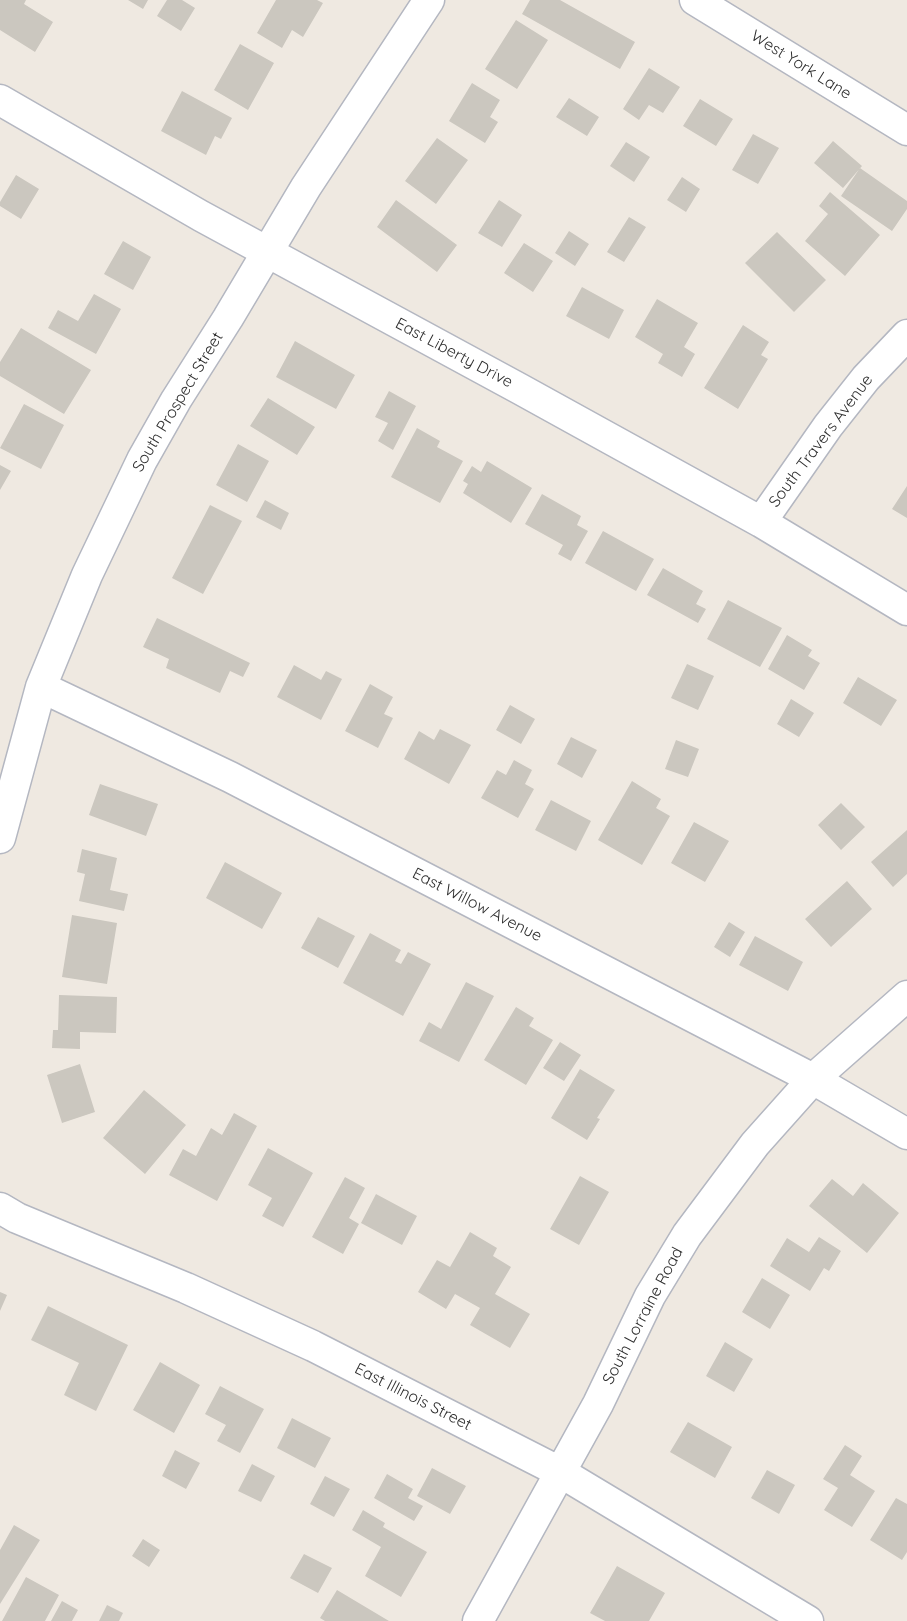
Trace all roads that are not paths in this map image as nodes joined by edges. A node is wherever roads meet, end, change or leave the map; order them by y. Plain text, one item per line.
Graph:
1 (429, 0) edge
2 (695, 0) edge
3 (0, 100) edge
4 (907, 130) edge
5 (267, 252) junction
6 (907, 335) edge
7 (761, 522) junction
8 (907, 610) edge
9 (41, 687) junction
10 (0, 838) edge
11 (907, 996) edge
12 (813, 1079) junction
13 (907, 1134) edge
14 (0, 1208) edge
15 (560, 1472) junction
16 (478, 1621) edge
17 (808, 1621) edge

1 - 5 street, South Prospect Street
2 - 4 street, West York Lane
3 - 5 street, East Liberty Drive
5 - 7 street, East Liberty Drive
5 - 9 street, South Prospect Street
6 - 7 street, South Travers Avenue
7 - 8 street, East Liberty Drive
9 - 10 street, South Prospect Street
9 - 12 street, East Willow Avenue
11 - 12 street, South Lorraine Road
12 - 13 street, East Willow Avenue
12 - 15 street, South Lorraine Road
14 - 15 street, East Illinois Street
15 - 16 street, South Lorraine Road
15 - 17 street, East Illinois Street

